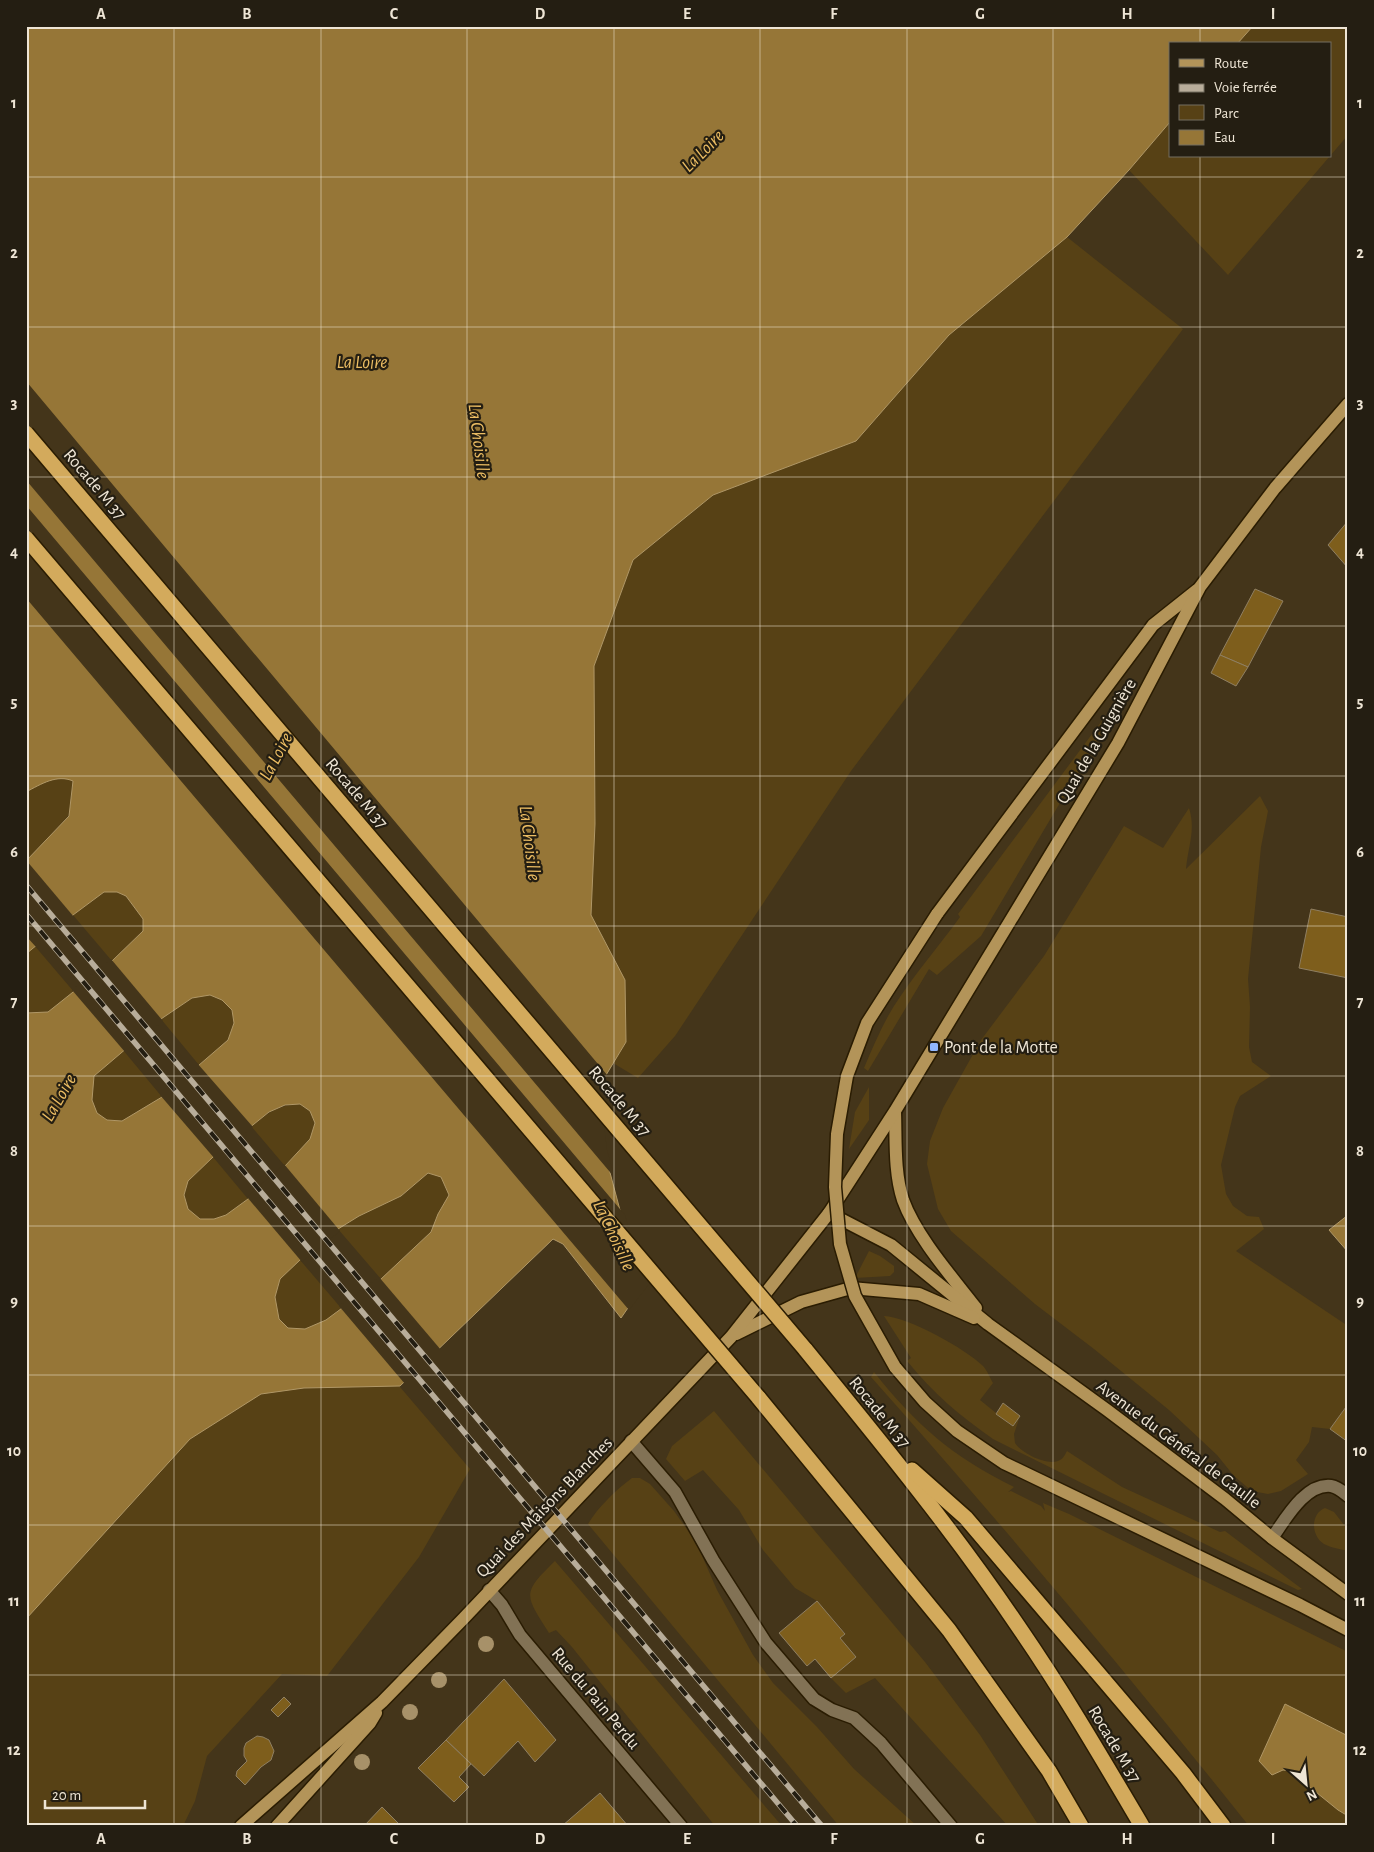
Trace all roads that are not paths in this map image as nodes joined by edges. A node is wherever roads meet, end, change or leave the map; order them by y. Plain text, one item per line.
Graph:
1 (1348, 404) edge
2 (26, 433) edge
3 (26, 538) edge
4 (1200, 587) junction
5 (895, 1112) junction
6 (829, 1213) junction
7 (988, 1324) junction
8 (731, 1337) junction
9 (879, 1440) junction
10 (631, 1441) junction
11 (1348, 1496) edge
12 (1272, 1538) junction
13 (489, 1590) junction
14 (1348, 1594) edge
15 (1348, 1630) edge
16 (382, 1702) junction
17 (241, 1826) edge
18 (276, 1826) edge
19 (680, 1826) edge
20 (951, 1826) edge
21 (1081, 1826) edge
22 (1142, 1826) edge
23 (1223, 1826) edge

1 - 4 main road, Quai de la Guignière
2 - 9 highway, Rocade M 37, bridge
3 - 21 highway, bridge
4 - 5 main road, Quai de la Guignière
4 - 15 main road, bridge
5 - 6 main road, Quai de la Guignière
5 - 7 main road
6 - 7 main road
6 - 8 main road, Quai de la Guignière
7 - 8 main road
7 - 12 main road, Avenue du Général de Gaulle
8 - 10 main road, Quai des Maisons Blanches
9 - 22 highway, Rocade M 37
9 - 23 highway
10 - 13 main road, Quai des Maisons Blanches
10 - 20 street
11 - 12 street
12 - 14 main road, Avenue du Général de Gaulle
13 - 16 main road, Quai des Maisons Blanches
13 - 19 street, Rue du Pain Perdu
16 - 17 main road, Quai des Maisons Blanches
16 - 18 main road, Quai des Maisons Blanches

